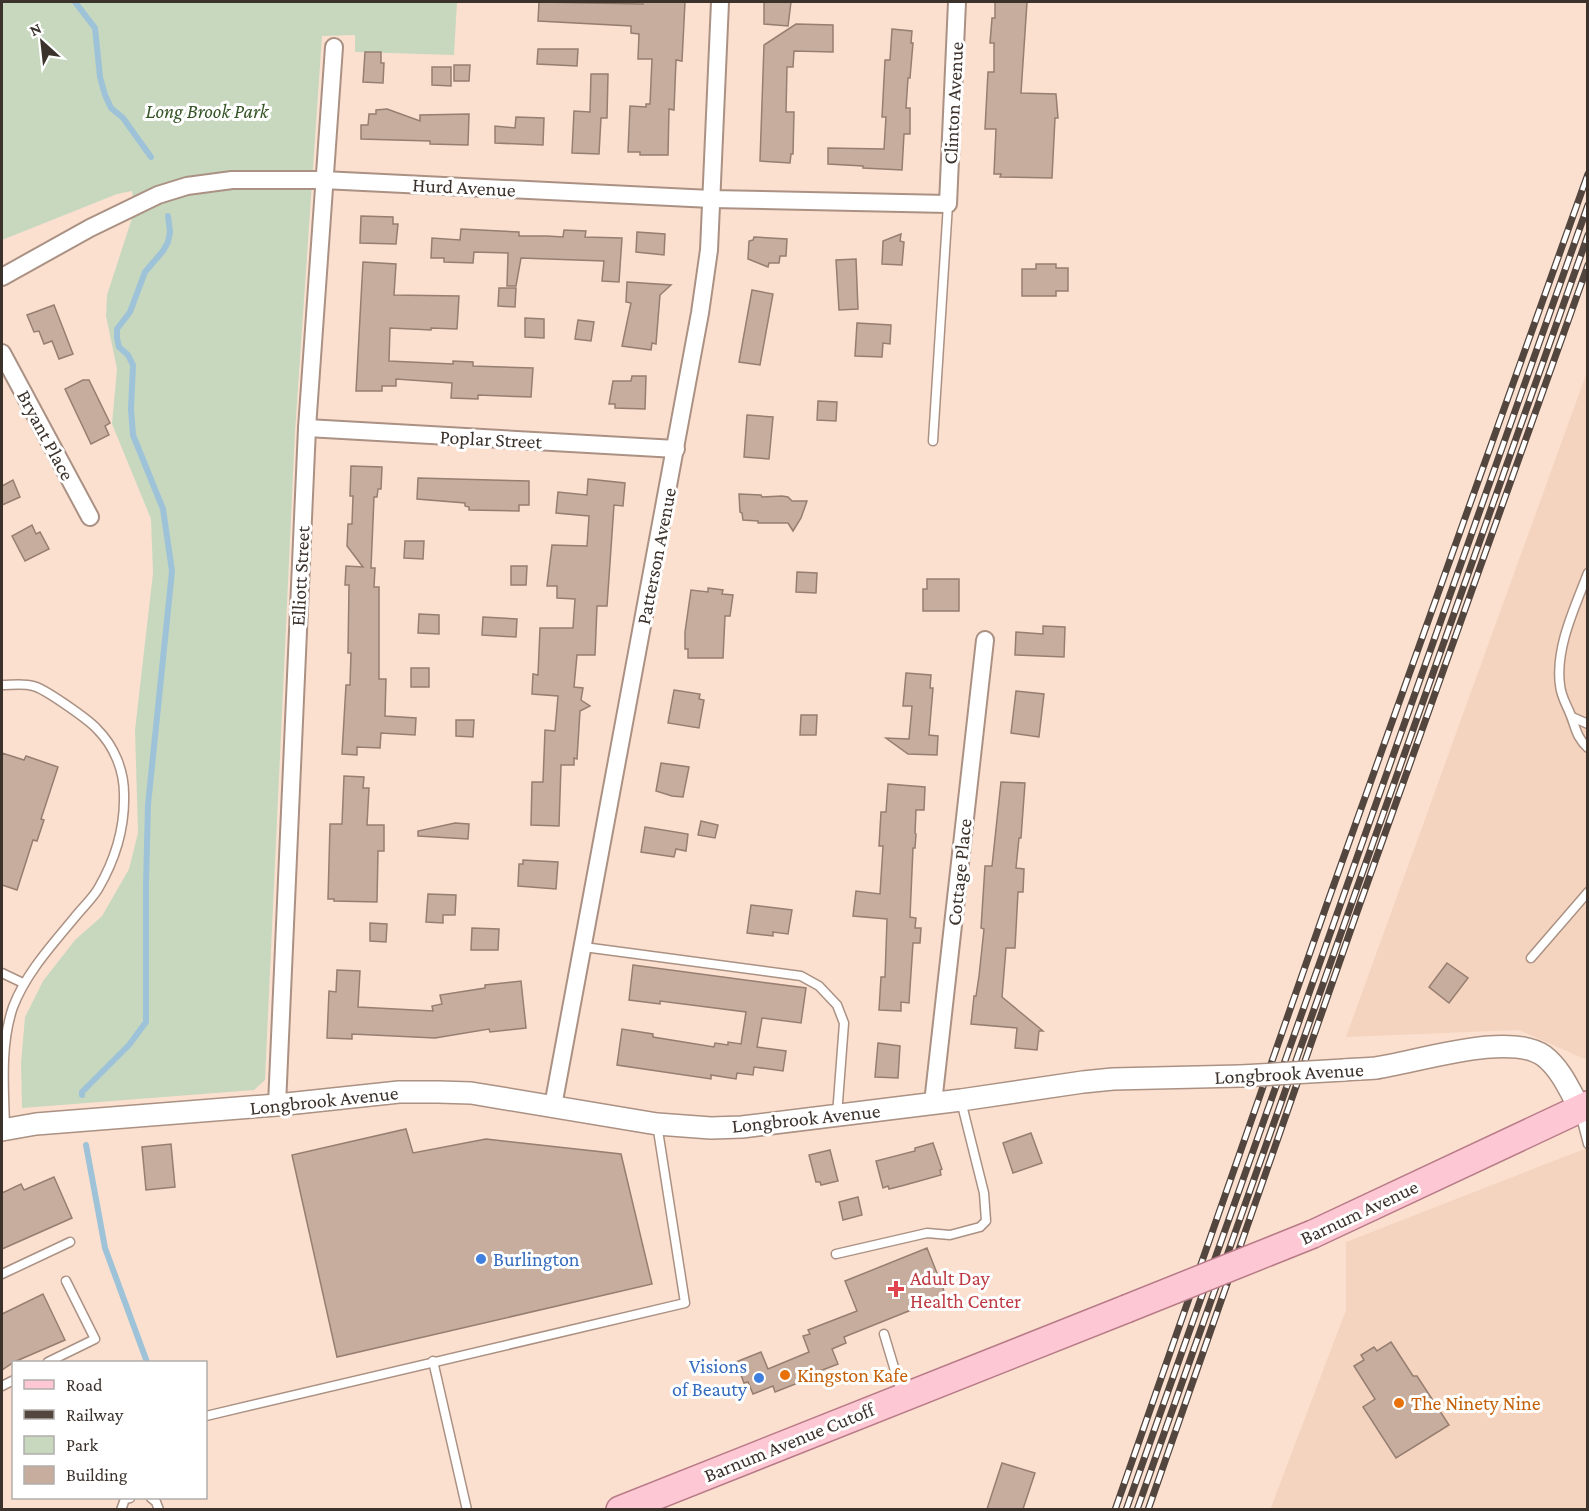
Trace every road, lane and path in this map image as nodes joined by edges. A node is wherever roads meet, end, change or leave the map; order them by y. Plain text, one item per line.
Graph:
1 (720, 2) edge
2 (957, 2) edge
3 (334, 46) dead end
4 (323, 180) junction
5 (711, 199) junction
6 (948, 204) junction
7 (2, 277) edge
8 (2, 353) edge
9 (307, 428) junction
10 (933, 441) dead end
11 (676, 449) junction
12 (90, 517) dead end
13 (1587, 573) edge
14 (985, 640) dead end
15 (2, 685) edge
16 (1572, 717) junction
17 (1587, 724) edge
18 (1587, 748) edge
19 (1587, 892) edge
20 (584, 947) junction
21 (1531, 958) dead end
22 (2, 973) edge
23 (23, 983) junction
24 (961, 1100) junction
25 (933, 1103) junction
26 (277, 1105) junction
27 (553, 1106) junction
28 (1585, 1110) edge
29 (837, 1116) junction
30 (657, 1124) junction
31 (3, 1129) edge
32 (1587, 1144) edge
33 (70, 1242) dead end
34 (836, 1254) dead end
35 (2, 1274) edge
36 (66, 1281) dead end
37 (1126, 1309) joint
38 (884, 1334) dead end
39 (50, 1361) edge
40 (433, 1361) junction
41 (903, 1398) junction
42 (207, 1416) edge
43 (626, 1508) edge
44 (467, 1509) edge

1 - 5 street, Patterson Avenue
2 - 6 street, Clinton Avenue
3 - 4 street, Elliott Street
4 - 5 street, Hurd Avenue
4 - 7 street, Hurd Avenue
4 - 9 street, Elliott Street
5 - 6 street, Hurd Avenue
5 - 11 street, Patterson Avenue
6 - 10 lane
8 - 12 street, Bryant Place
9 - 11 street, Poplar Street
9 - 26 street, Elliott Street
11 - 20 street, Patterson Avenue
13 - 16 lane
14 - 25 street, Cottage Place
15 - 23 lane
16 - 17 lane
16 - 18 lane
19 - 21 lane
20 - 27 street, Patterson Avenue
20 - 29 lane
22 - 23 lane
23 - 31 lane
24 - 25 street, Longbrook Avenue
24 - 28 street, Longbrook Avenue, bridge
24 - 34 lane
25 - 29 street, Longbrook Avenue
26 - 27 street, Longbrook Avenue
26 - 31 street, Longbrook Avenue
27 - 30 street, Longbrook Avenue
28 - 32 lane
28 - 37 main road, Barnum Avenue, bridge
29 - 30 street, Longbrook Avenue
30 - 40 lane
33 - 35 lane
36 - 39 lane
37 - 41 main road, Barnum Avenue Cutoff
38 - 41 lane
40 - 42 lane
40 - 44 lane
41 - 43 main road, Barnum Avenue Cutoff

